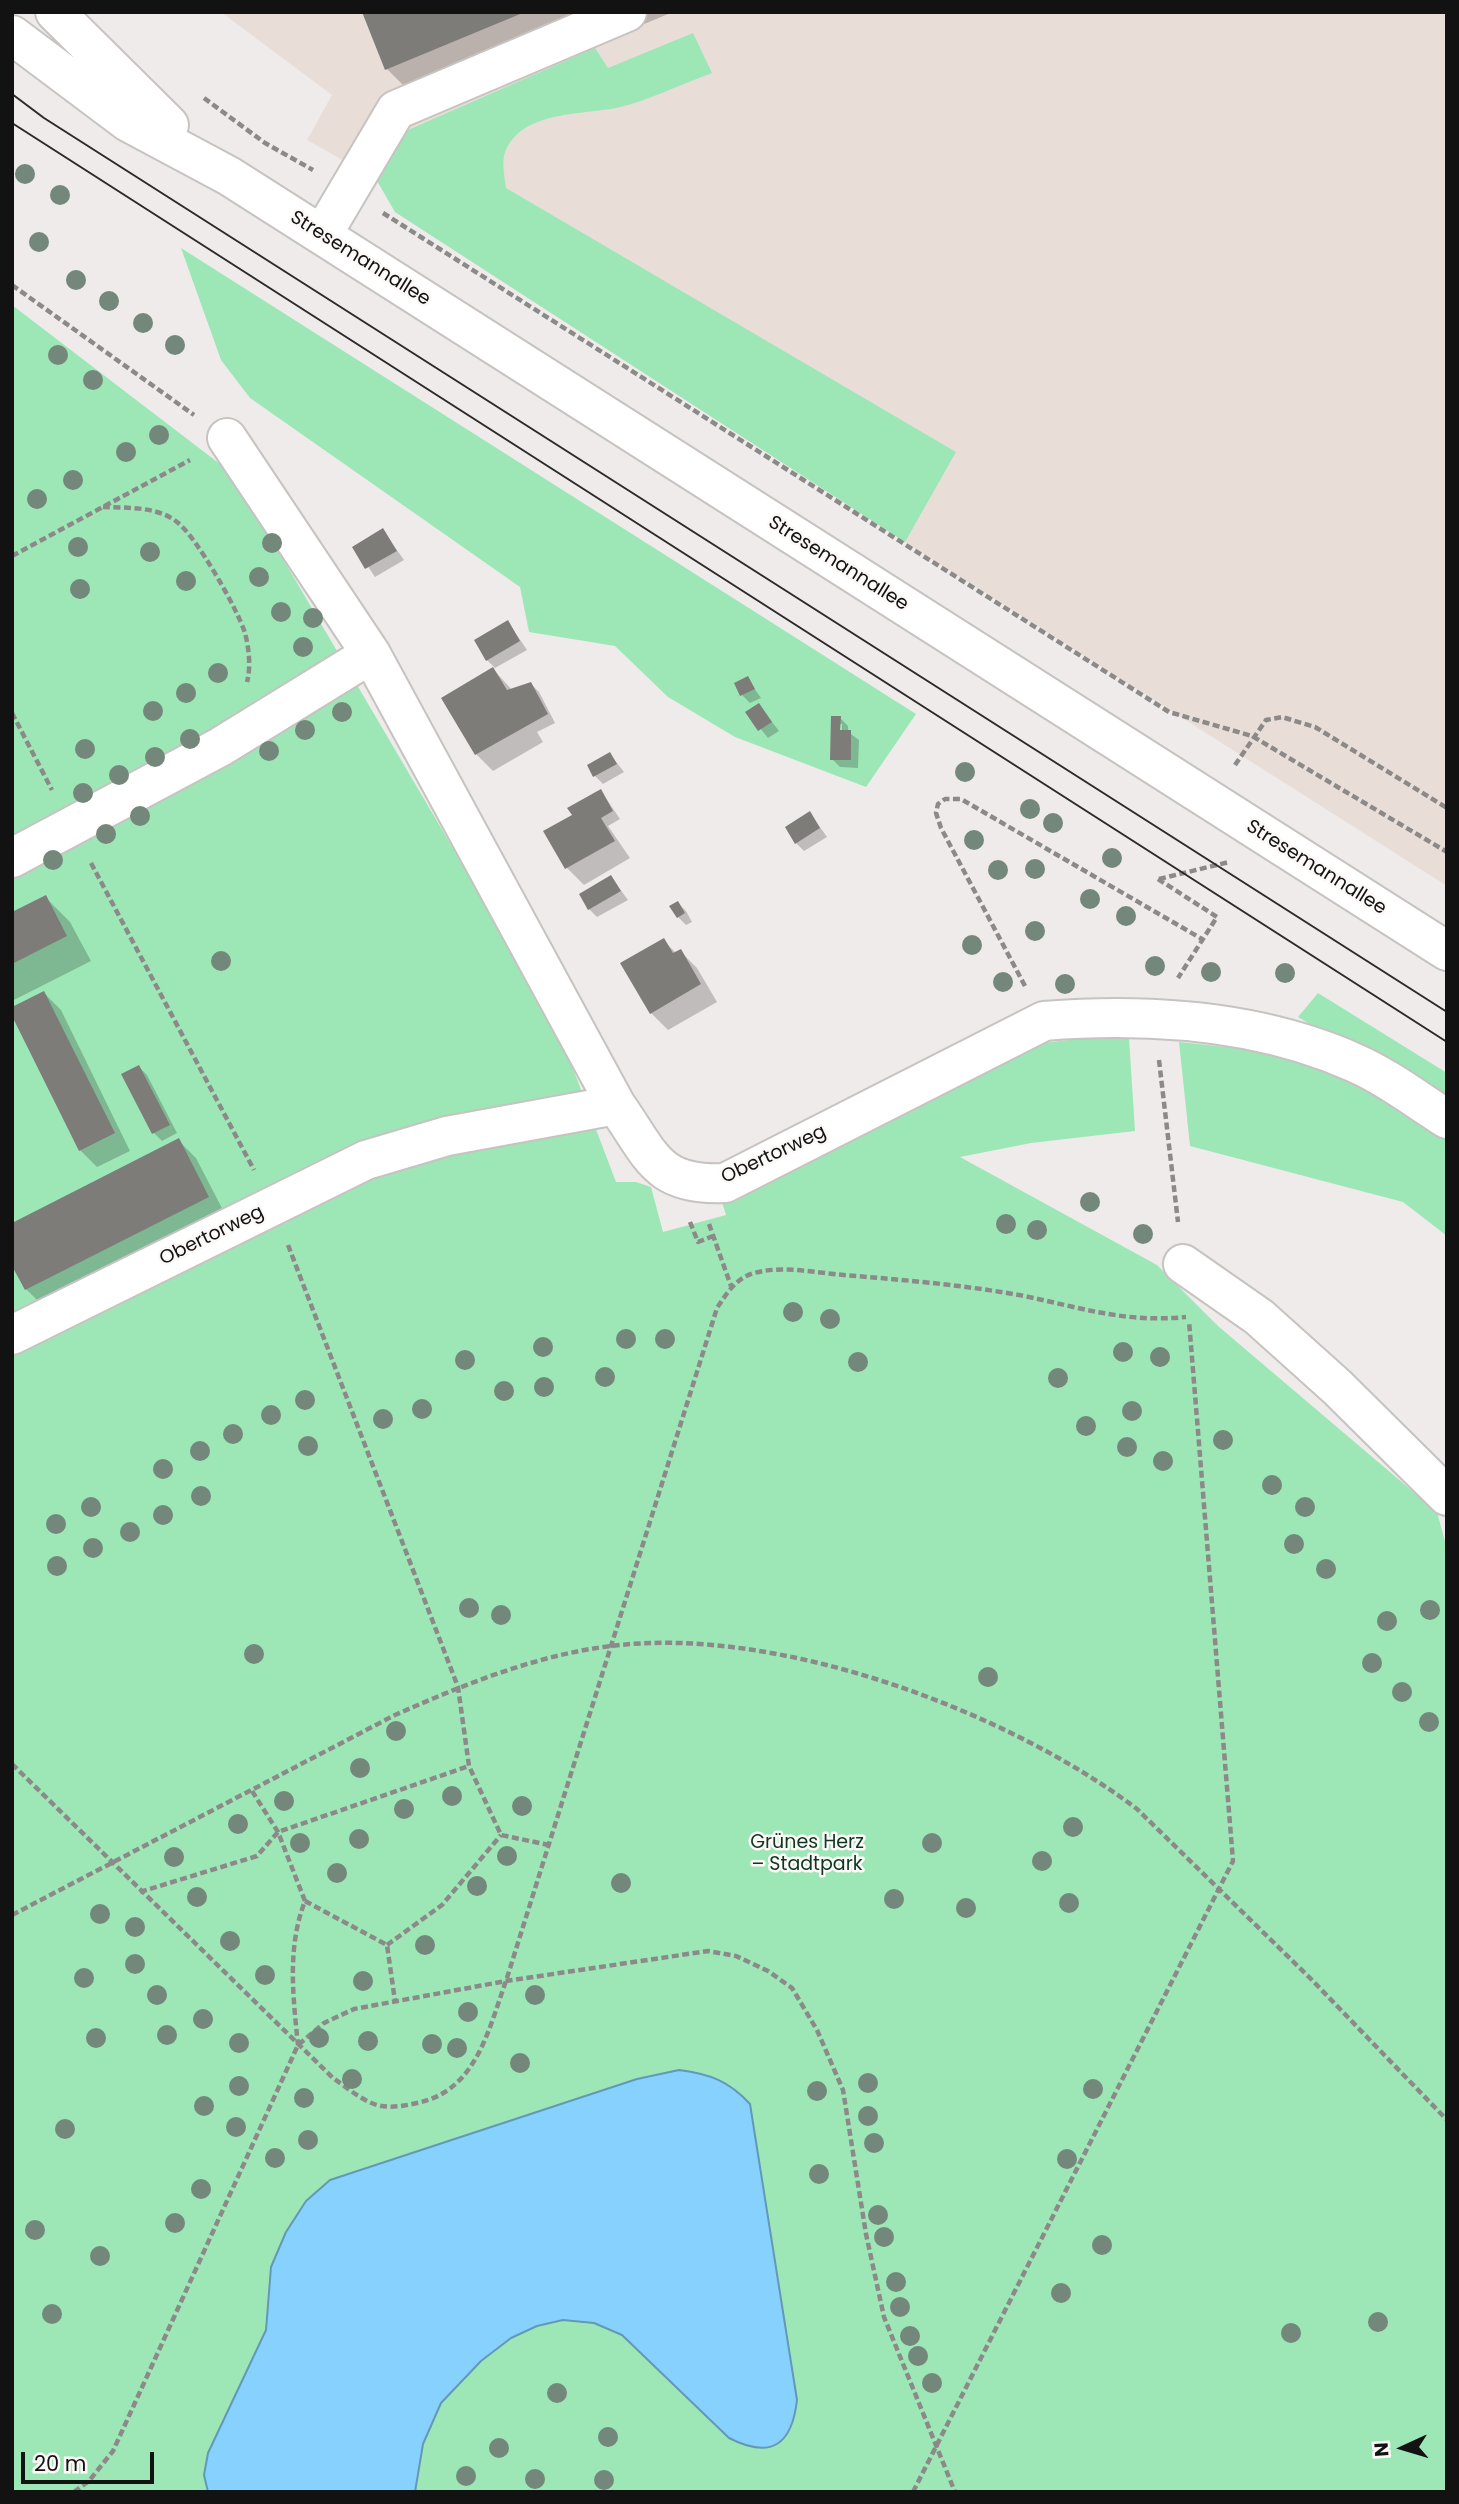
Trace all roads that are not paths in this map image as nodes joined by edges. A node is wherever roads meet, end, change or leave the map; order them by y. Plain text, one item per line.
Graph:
1 (55, 12) edge
2 (627, 12) edge
3 (12, 35) edge
4 (229, 176) junction
5 (322, 235) junction
6 (227, 438) road end
7 (371, 654) junction
8 (12, 858) edge
9 (1447, 951) edge
10 (615, 1105) junction
11 (1447, 1118) edge
12 (1183, 1264) road end
13 (12, 1335) edge
14 (1447, 1496) edge

1 - 4 street, Stresemannallee
2 - 5 street
3 - 4 street, Stresemannallee
4 - 5 street, Stresemannallee
5 - 9 street, Stresemannallee
6 - 7 street
7 - 8 street
7 - 10 street
10 - 11 street, Obertorweg
10 - 13 street, Obertorweg
12 - 14 street

